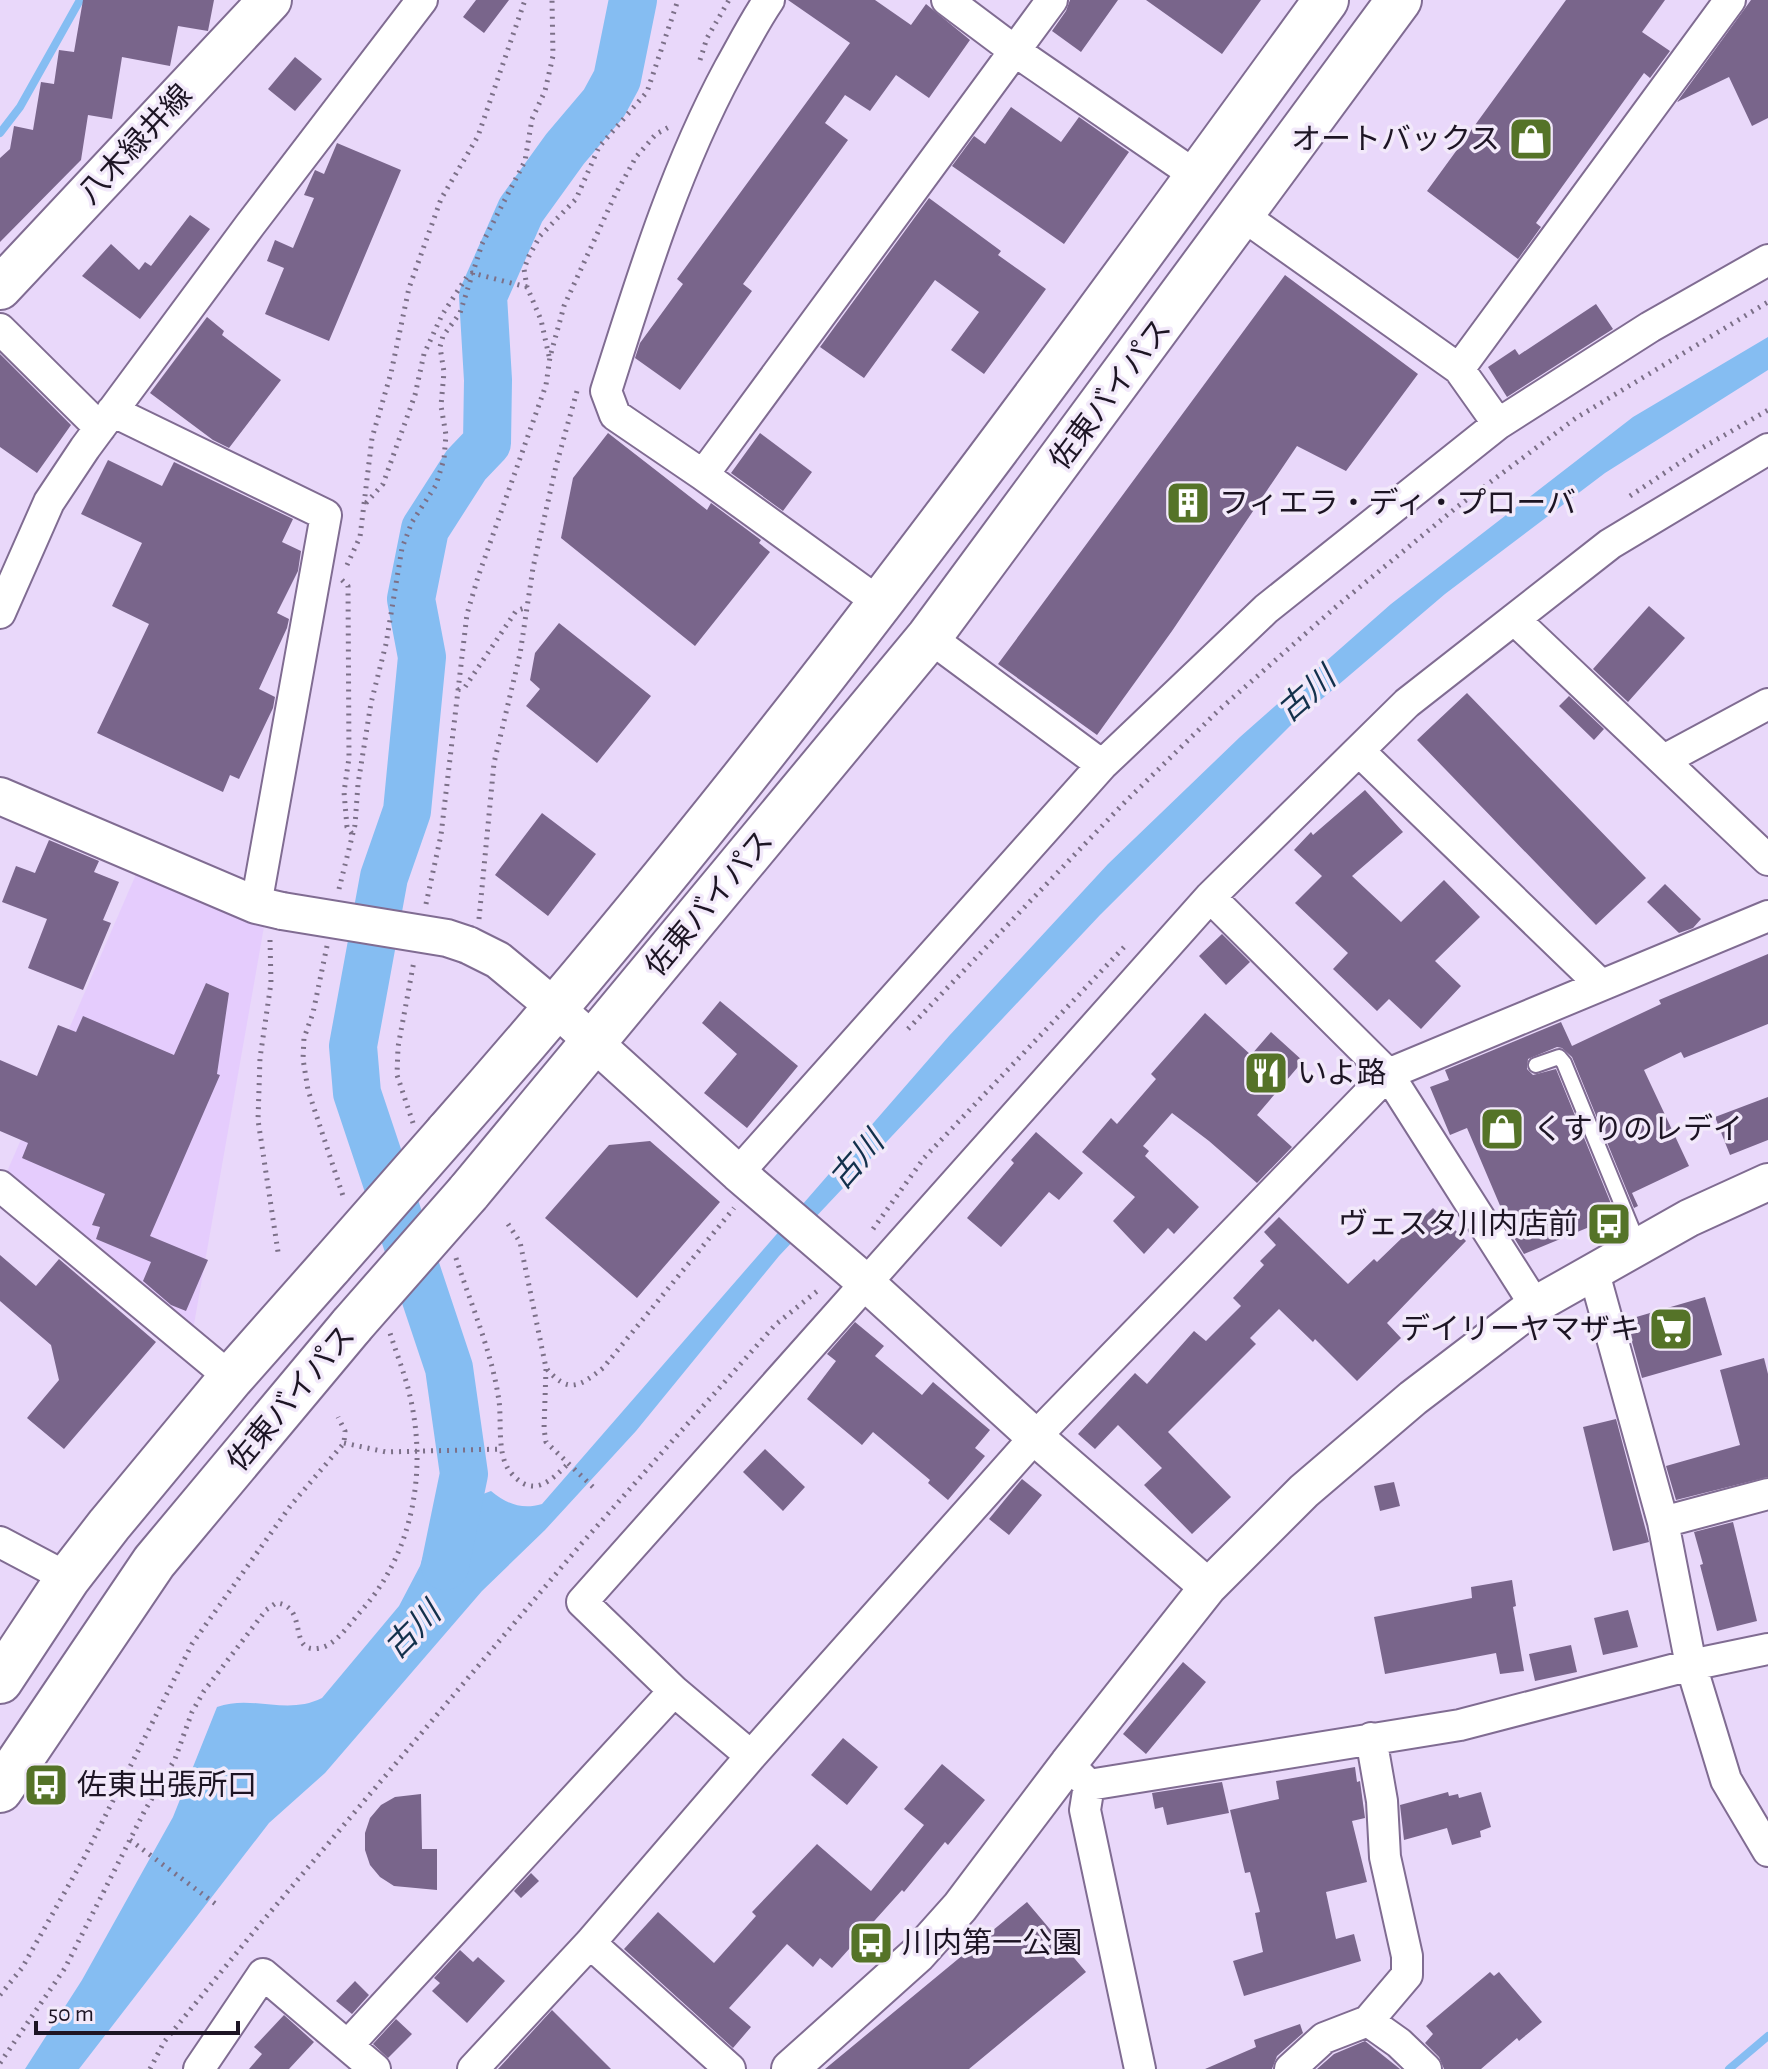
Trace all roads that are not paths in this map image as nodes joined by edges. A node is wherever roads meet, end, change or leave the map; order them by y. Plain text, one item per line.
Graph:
1 (270, 0) edge
2 (422, 0) edge
3 (769, 0) edge
4 (947, 0) edge
5 (1052, 0) edge
6 (1326, 0) edge
7 (1399, 0) edge
8 (1730, 0) edge
9 (1015, 51) junction
10 (1198, 177) junction
11 (1242, 215) junction
12 (1768, 260) edge
13 (0, 288) edge
14 (0, 329) edge
15 (1459, 369) junction
16 (106, 420) junction
17 (1498, 424) junction
18 (1768, 449) edge
19 (703, 475) junction
20 (881, 604) junction
21 (0, 613) edge
22 (1515, 620) junction
23 (929, 637) junction
24 (1768, 704) edge
25 (1359, 751) junction
26 (1664, 760) junction
27 (1102, 765) junction
28 (0, 796) edge
29 (1768, 860) edge
30 (1210, 897) junction
31 (1768, 916) edge
32 (270, 917) junction
33 (1601, 985) junction
34 (557, 1009) junction
35 (594, 1042) junction
36 (1536, 1065) dead end
37 (1388, 1074) junction
38 (1768, 1182) edge
39 (0, 1186) edge
40 (747, 1189) junction
41 (1639, 1246) junction
42 (845, 1273) junction
43 (1594, 1273) junction
44 (1535, 1305) junction
45 (231, 1378) junction
46 (1035, 1437) junction
47 (1768, 1494) edge
48 (1663, 1522) junction
49 (0, 1542) edge
50 (68, 1578) junction
51 (1208, 1587) junction
52 (1768, 1649) edge
53 (1691, 1665) junction
54 (0, 1681) edge
55 (674, 1691) junction
56 (1371, 1738) junction
57 (751, 1756) junction
58 (1079, 1774) junction
59 (0, 1790) edge
60 (1768, 1851) edge
61 (590, 1943) junction
62 (1368, 2021) junction
63 (348, 2045) junction
64 (199, 2069) edge
65 (375, 2069) edge
66 (473, 2069) edge
67 (730, 2069) edge
68 (790, 2069) edge
69 (1140, 2069) edge
70 (1290, 2069) edge
71 (1426, 2069) edge

1 - 13 main road, 八木緑井線
2 - 16 street
3 - 19 street
4 - 9 street
5 - 9 street
6 - 10 highway, 佐東バイパス
7 - 11 highway, 佐東バイパス
8 - 15 street
9 - 10 street
9 - 19 street
10 - 20 highway, 佐東バイパス
11 - 15 street
11 - 23 highway, 佐東バイパス
12 - 17 street
14 - 16 street
15 - 17 street
16 - 21 street
16 - 32 street
17 - 27 street
18 - 22 street
19 - 20 street
20 - 34 highway, 佐東バイパス
22 - 25 street
22 - 26 street
23 - 27 street
23 - 35 highway, 佐東バイパス
24 - 26 street
25 - 30 street
25 - 33 street
26 - 29 street
27 - 40 street
28 - 32 street
30 - 37 street
30 - 42 street
31 - 33 street
32 - 34 street, bridge
33 - 37 street
34 - 35 street
34 - 45 highway, 佐東バイパス, bridge
35 - 40 street
35 - 59 highway, 佐東バイパス, bridge
36 - 41 lane
37 - 44 street
37 - 46 street
38 - 41 street
39 - 45 street
40 - 42 street
41 - 43 street
42 - 46 street
42 - 55 street
43 - 44 street
43 - 48 street
44 - 51 street
45 - 50 highway, 佐東バイパス
46 - 51 street
46 - 57 street
47 - 48 street
48 - 53 street
49 - 50 street
50 - 54 highway, 佐東バイパス
51 - 58 street
52 - 53 street
53 - 56 street
53 - 60 street
55 - 57 street
55 - 63 street
56 - 58 street
56 - 62 street
57 - 61 street
58 - 68 street
58 - 69 street
61 - 66 street
61 - 67 street
62 - 70 street
62 - 71 street
63 - 64 street
63 - 65 street

